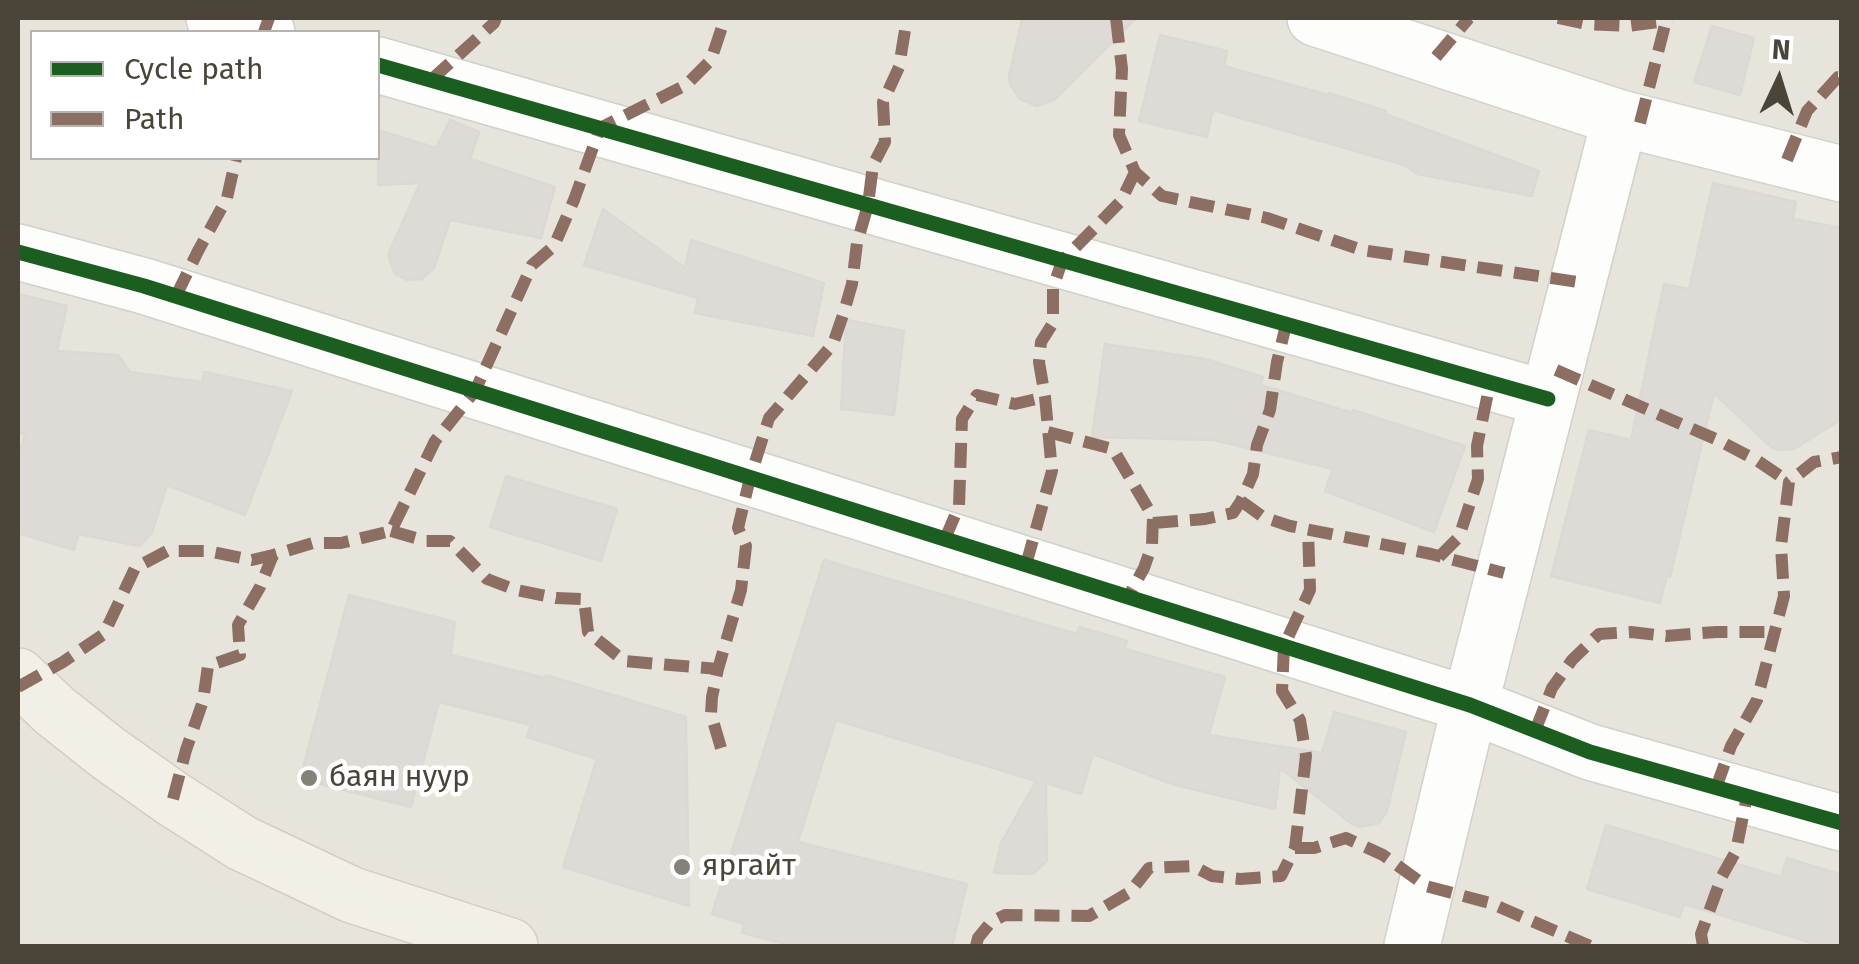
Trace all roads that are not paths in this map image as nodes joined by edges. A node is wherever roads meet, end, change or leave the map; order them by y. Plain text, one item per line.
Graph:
1 (214, 18) edge
2 (1314, 18) edge
3 (259, 30) edge
4 (380, 66) edge
5 (1620, 118) junction
6 (1842, 174) edge
7 (18, 252) edge
8 (1548, 399) junction
9 (18, 676) edge
10 (1470, 705) junction
11 (1842, 823) edge
12 (510, 946) edge
13 (1412, 946) edge

1 - 3 street
2 - 5 street
4 - 8 street
5 - 6 street
5 - 8 street
7 - 10 street
8 - 10 street
9 - 12 main road
10 - 11 street
10 - 13 street

